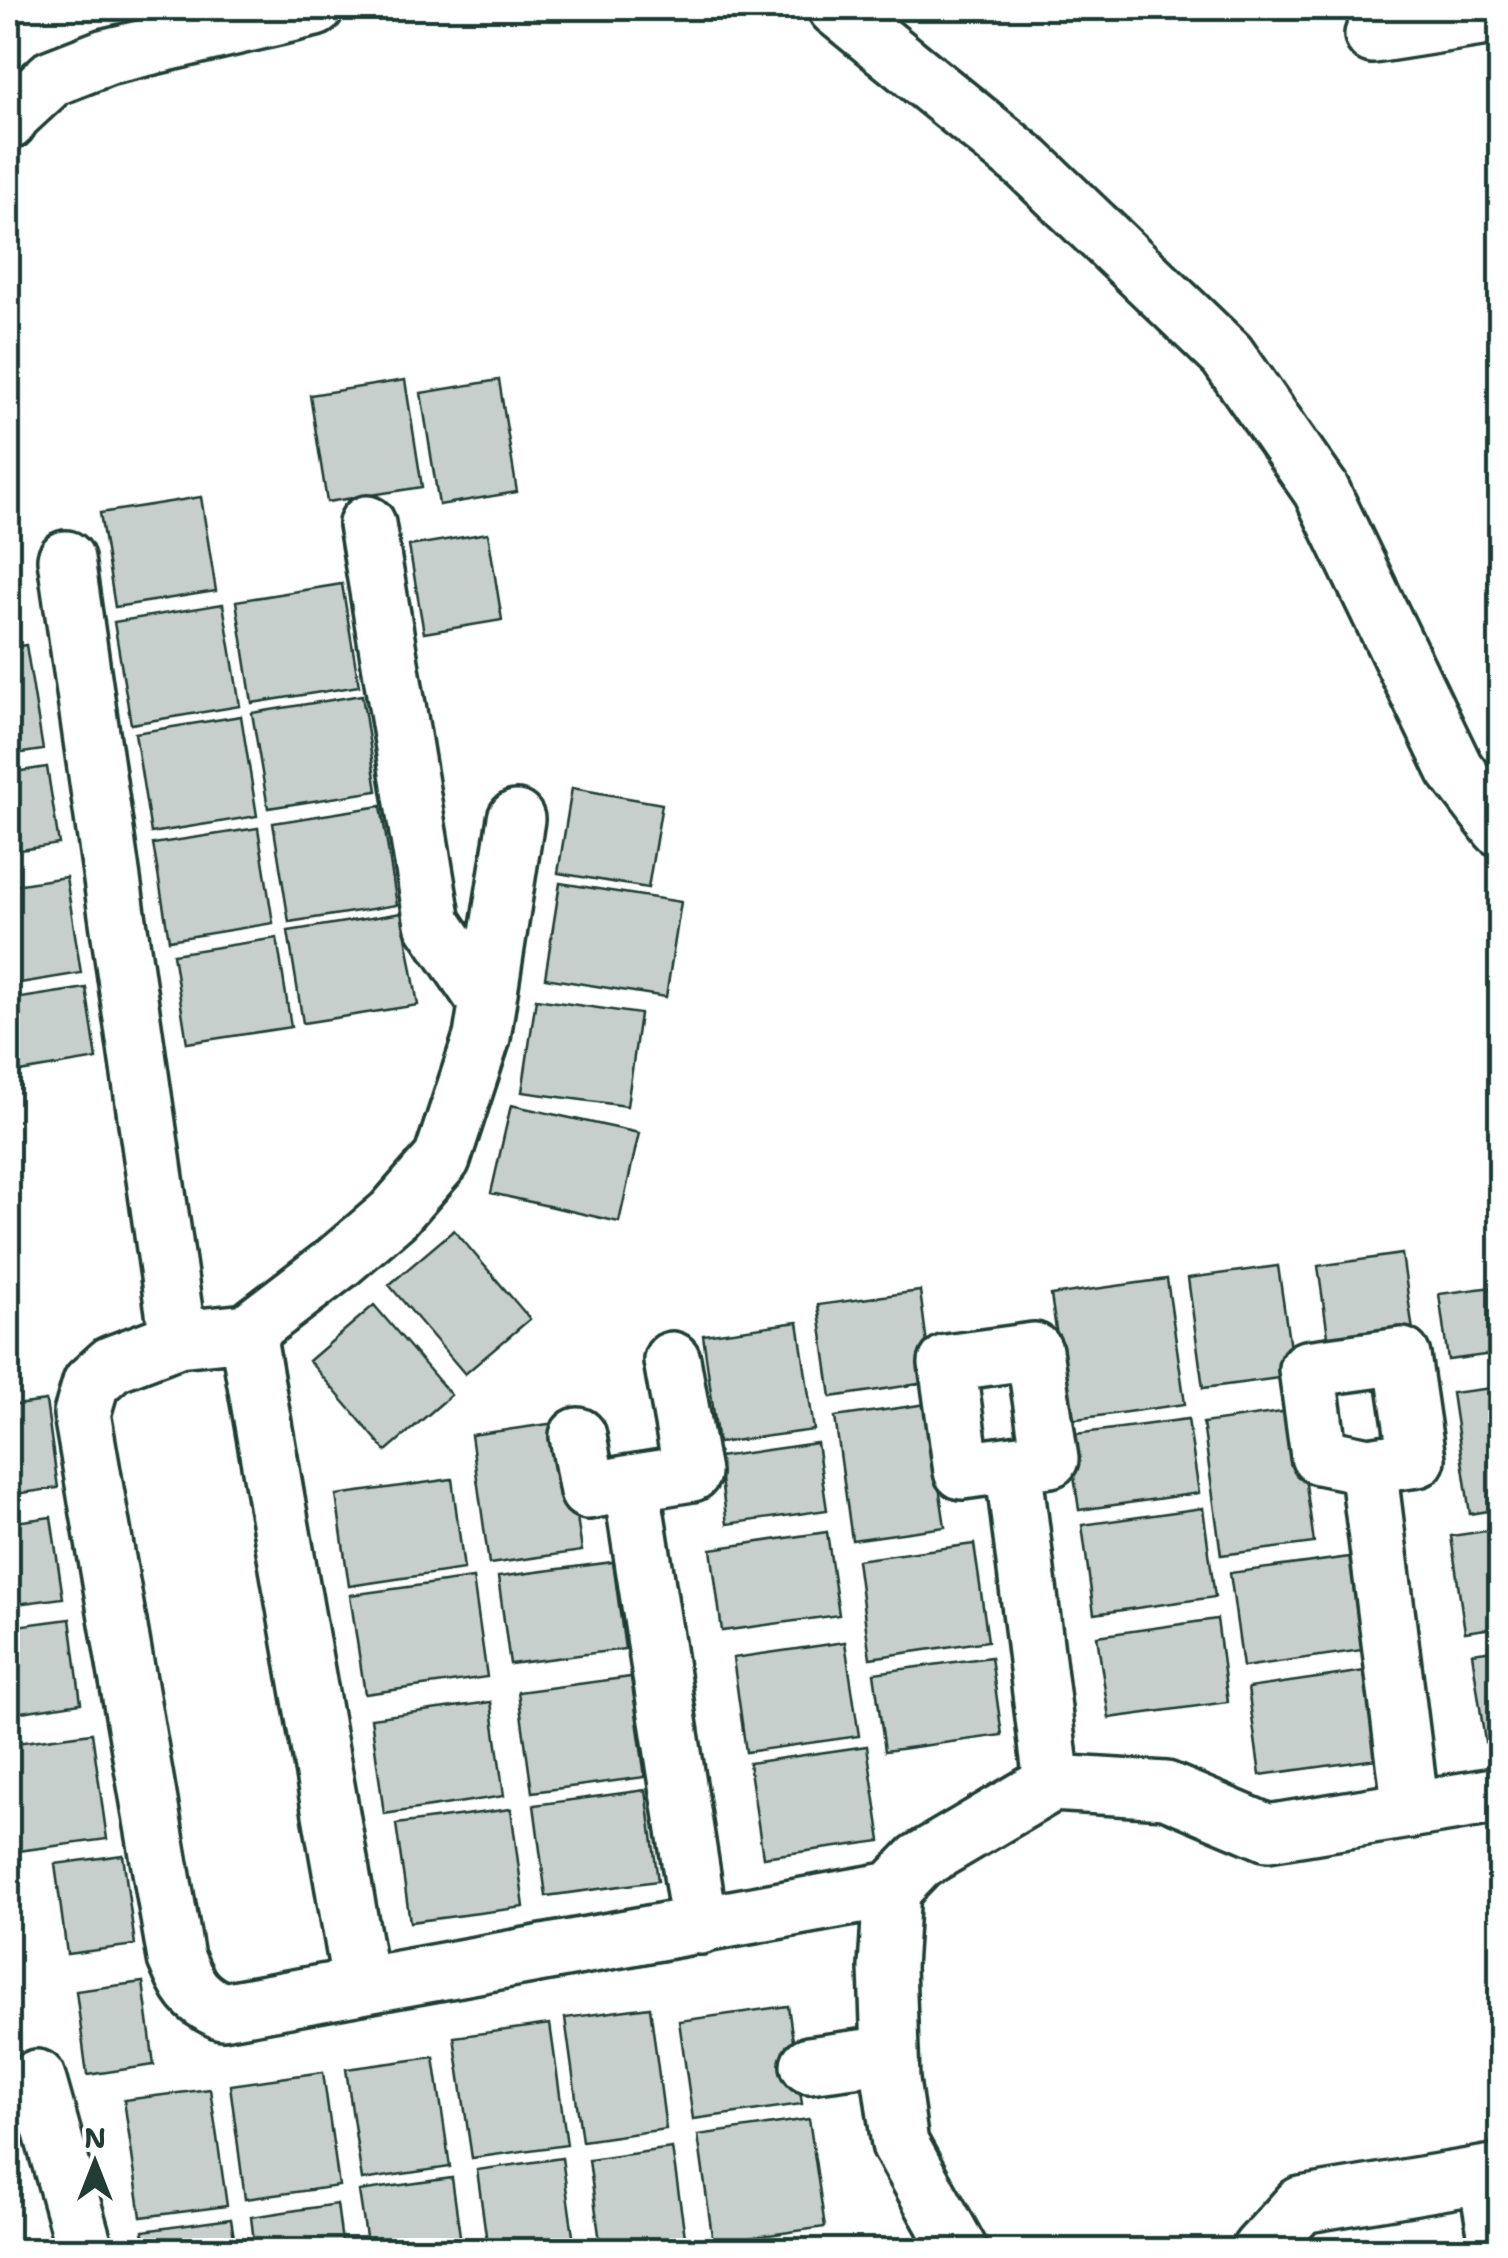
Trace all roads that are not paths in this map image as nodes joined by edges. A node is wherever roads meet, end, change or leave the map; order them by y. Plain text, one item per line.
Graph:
1 (315, 8) edge
2 (836, 8) edge
3 (1500, 15) edge
4 (1373, 35) dead end
5 (8, 122) edge
6 (366, 524) dead end
7 (66, 558) dead end
8 (516, 819) dead end
9 (1500, 828) edge
10 (486, 1001) junction
11 (246, 1332) junction
12 (178, 1339) junction
13 (672, 1360) dead end
14 (578, 1436) dead end
15 (1013, 1464) dead end
16 (1368, 1466) dead end
17 (632, 1483) junction
18 (1052, 1783) junction
19 (1500, 1796) edge
20 (1410, 1810) junction
21 (892, 1890) junction
22 (700, 1926) junction
23 (361, 1986) junction
24 (890, 2054) junction
25 (809, 2065) dead end
26 (37, 2078) dead end
27 (1493, 2173) edge
28 (84, 2250) edge
29 (959, 2250) edge
30 (1260, 2250) edge
31 (1499, 2250) edge

1 - 5 street
2 - 9 street
3 - 4 street
6 - 10 street
7 - 12 street
8 - 10 street
10 - 11 street
11 - 12 street
11 - 23 street
12 - 23 street
13 - 17 street
14 - 17 street
15 - 18 street
16 - 20 street
17 - 22 street
18 - 20 street
18 - 21 street
19 - 20 street
21 - 22 street
21 - 24 street
22 - 23 street
24 - 25 street
24 - 29 street
26 - 28 street
27 - 30 street
27 - 31 street

